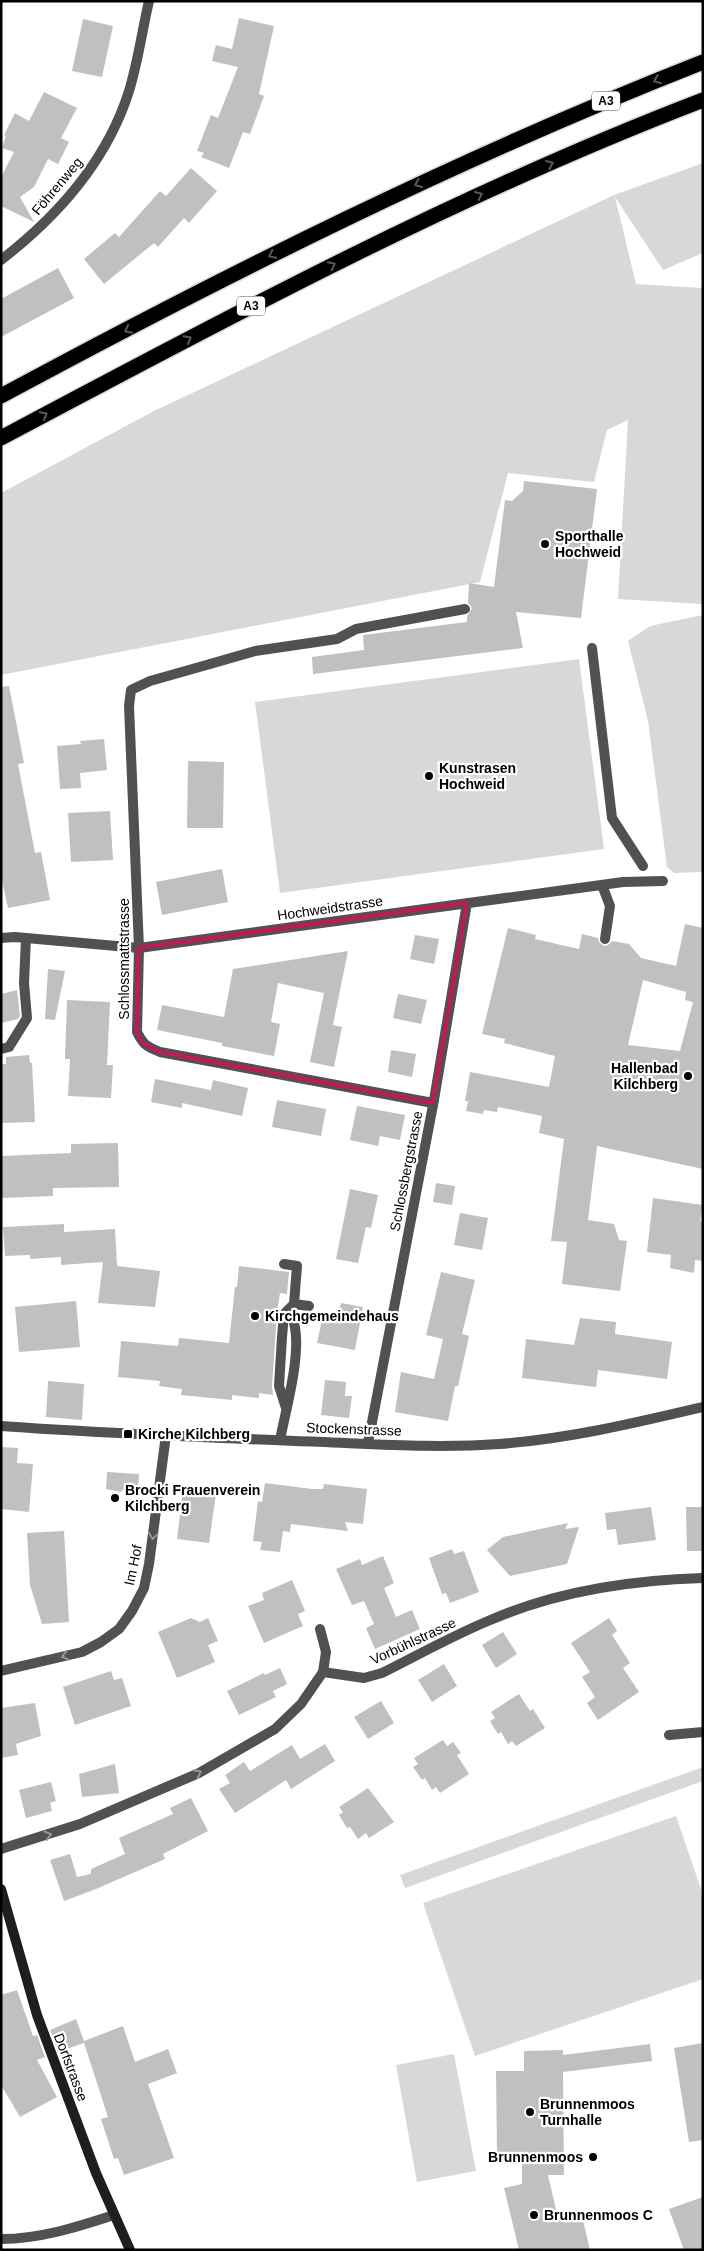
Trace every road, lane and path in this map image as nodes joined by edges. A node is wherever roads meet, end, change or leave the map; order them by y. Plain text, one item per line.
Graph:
1 (149, 1) edge
2 (703, 62) edge
3 (703, 100) edge
4 (1, 260) edge
5 (1, 396) edge
6 (1, 438) edge
7 (465, 609) dead end
8 (592, 648) dead end
9 (642, 866) dead end
10 (663, 881) dead end
11 (602, 885) junction
12 (467, 903) junction
13 (1, 938) edge
14 (26, 938) junction
15 (605, 939) dead end
16 (139, 948) junction
17 (1, 1049) edge
18 (433, 1104) junction
19 (284, 1264) dead end
20 (294, 1304) junction
21 (309, 1306) dead end
22 (294, 1322) dead end
23 (703, 1407) edge
24 (286, 1408) junction
25 (1, 1426) edge
26 (166, 1435) junction
27 (280, 1440) junction
28 (368, 1444) junction
29 (703, 1578) edge
30 (320, 1629) dead end
31 (1, 1671) edge
32 (323, 1672) junction
33 (703, 1732) edge
34 (669, 1735) dead end
35 (1, 1849) edge
36 (1, 1889) edge
37 (114, 2215) junction
38 (1, 2239) edge
39 (130, 2250) edge

1 - 4 street, Föhrenweg
2 -> 5 highway, A3
6 -> 3 highway, A3
7 - 16 street, Schlossmattstrasse
8 - 9 street
10 - 11 street, Hochweidstrasse
11 - 12 street, Hochweidstrasse
11 - 15 street
12 - 16 street, Hochweidstrasse
12 - 18 street, Schlossbergstrasse
13 - 14 street, Hochweidstrasse
14 - 16 street, Hochweidstrasse
14 - 17 street
16 - 18 street, Schlossmattstrasse
18 - 28 street, Schlossbergstrasse
19 - 20 street
20 - 21 street
20 - 24 street
22 - 24 street
23 - 28 street, Stockenstrasse
24 - 27 street
25 - 26 street, Stockenstrasse
26 - 27 street, Stockenstrasse
26 -> 31 street, Im Hof
27 - 28 street, Stockenstrasse
29 - 32 street, Vorbühlstrasse
30 - 32 street
35 -> 32 street
33 - 34 street
36 - 37 street, Dorfstrasse
37 - 38 street
37 - 39 street, Dorfstrasse

